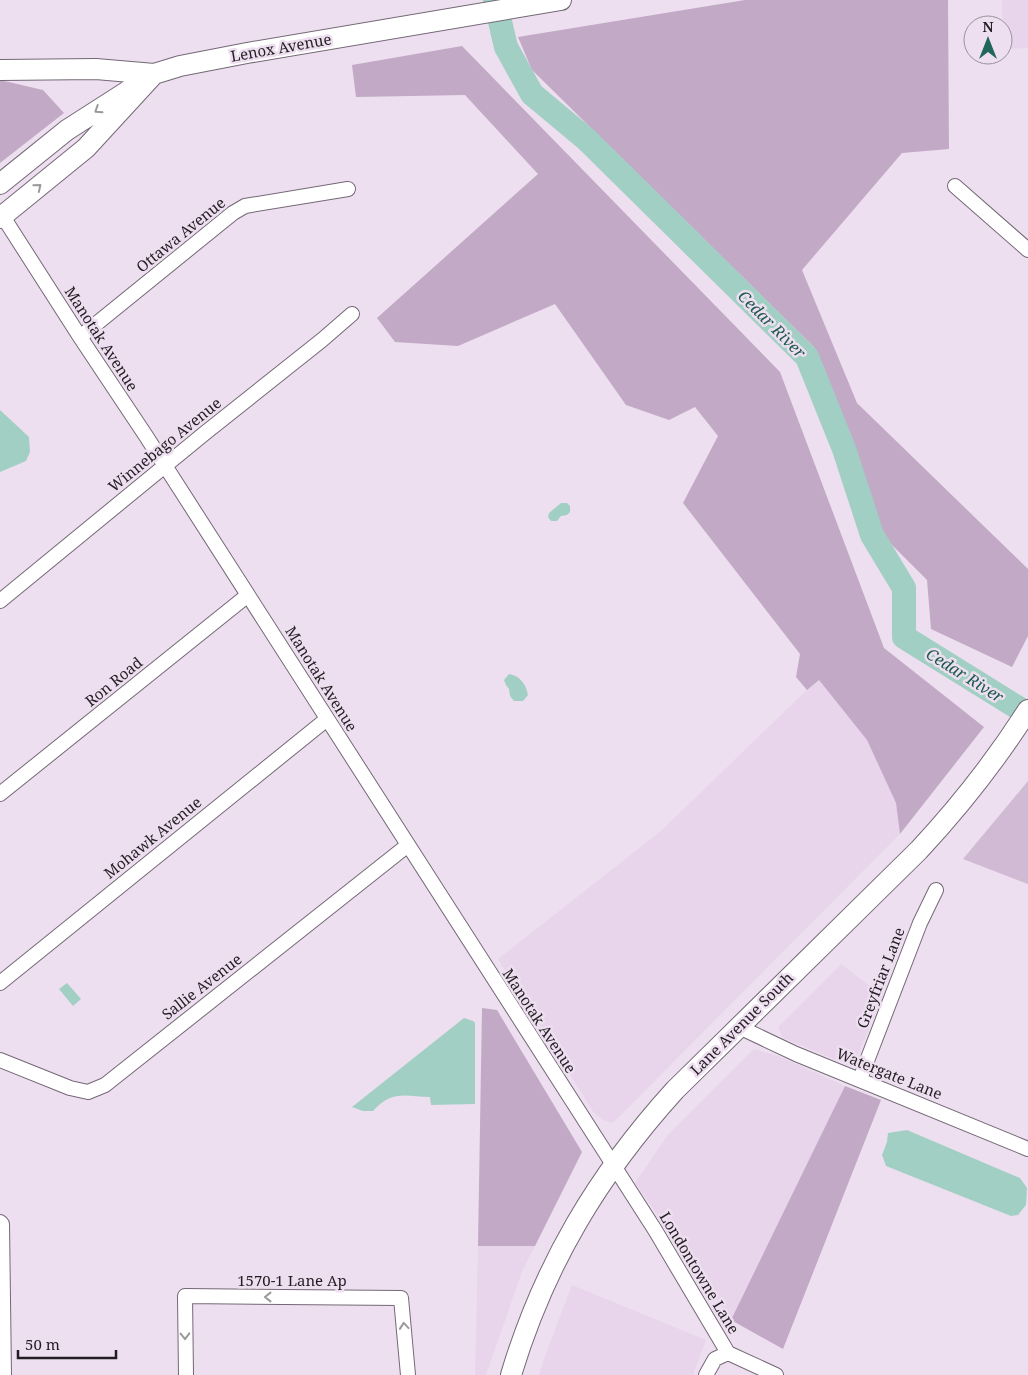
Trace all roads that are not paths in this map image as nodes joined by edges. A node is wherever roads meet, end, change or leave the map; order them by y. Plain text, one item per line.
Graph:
1 (561, 0) edge
2 (0, 70) edge
3 (154, 74) junction
4 (0, 184) edge
5 (955, 186) dead end
6 (348, 189) dead end
7 (1, 215) edge
8 (1028, 250) edge
9 (352, 314) dead end
10 (80, 337) junction
11 (165, 466) junction
12 (248, 594) junction
13 (0, 601) edge
14 (1028, 710) edge
15 (327, 719) junction
16 (0, 794) edge
17 (408, 845) junction
18 (936, 890) dead end
19 (0, 983) edge
20 (739, 1027) junction
21 (0, 1060) edge
22 (860, 1079) junction
23 (1028, 1149) edge
24 (613, 1166) junction
25 (0, 1222) edge
26 (728, 1353) junction
27 (4, 1375) edge
28 (186, 1375) edge
29 (408, 1375) edge
30 (511, 1375) edge
31 (706, 1375) edge
32 (776, 1375) edge

1 - 3 main road, Lenox Avenue
2 - 3 main road, Lenox Avenue
3 -> 4 main road
7 -> 3 main road
5 - 8 street
6 - 10 street, Ottawa Avenue
7 - 10 street, Manotak Avenue
9 - 11 street, Winnebago Avenue
10 - 11 street, Manotak Avenue
11 - 12 street, Manotak Avenue
11 - 13 street, Winnebago Avenue
12 - 15 street, Manotak Avenue
12 - 16 street, Ron Road
14 - 20 main road, Lane Avenue South
15 - 17 street, Manotak Avenue
15 - 19 street, Mohawk Avenue
17 - 21 street, Sallie Avenue
17 - 24 street, Manotak Avenue
18 - 22 street, Greyfriar Lane
20 - 22 street, Watergate Lane
20 - 24 main road, Lane Avenue South
22 - 23 street, Watergate Lane
24 - 26 street, Londontowne Lane
24 - 30 main road, Lane Avenue South
25 - 27 street
26 - 31 street
26 - 32 street, Londontowne Lane
29 -> 28 street, 1570-1 Lane Ap

